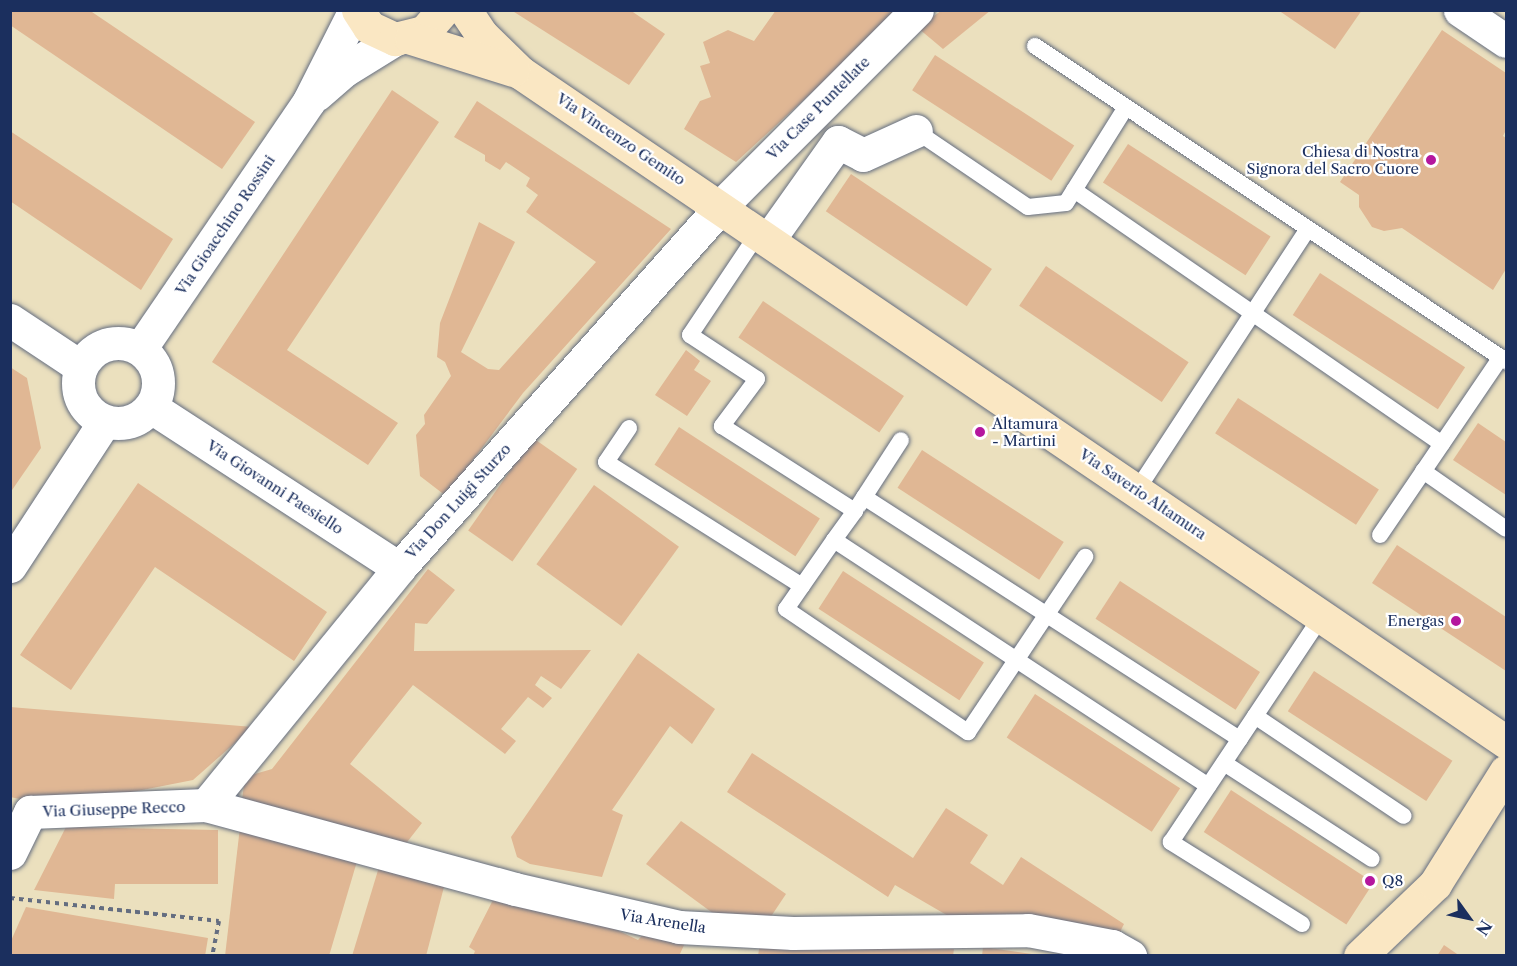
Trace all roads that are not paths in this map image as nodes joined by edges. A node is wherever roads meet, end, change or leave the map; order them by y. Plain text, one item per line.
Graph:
1 (356, 10) edge
2 (444, 10) edge
3 (465, 10) edge
4 (917, 10) edge
5 (1460, 10) edge
6 (403, 38) junction
7 (1506, 41) edge
8 (1035, 46) dead end
9 (521, 73) junction
10 (309, 101) junction
11 (1126, 107) junction
12 (916, 131) joint
13 (1074, 190) junction
14 (721, 206) junction
15 (1308, 229) junction
16 (764, 236) junction
17 (1252, 316) junction
18 (10, 320) edge
19 (140, 349) junction
20 (1504, 359) edge
21 (81, 367) junction
22 (151, 407) junction
23 (105, 421) junction
24 (629, 428) dead end
25 (901, 440) dead end
26 (1442, 444) junction
27 (1423, 471) junction
28 (1137, 490) junction
29 (859, 504) junction
30 (1506, 529) edge
31 (1380, 535) dead end
32 (834, 540) junction
33 (1085, 557) dead end
34 (10, 566) edge
35 (399, 568) junction
36 (802, 586) junction
37 (1046, 616) junction
38 (1322, 616) junction
39 (1016, 662) junction
40 (1255, 717) junction
41 (1240, 739) junction
42 (1506, 742) edge
43 (1224, 763) junction
44 (1506, 771) edge
45 (1209, 786) junction
46 (206, 805) junction
47 (1404, 816) dead end
48 (10, 853) edge
49 (1372, 860) dead end
50 (1302, 924) dead end
51 (965, 943) edge
52 (1130, 956) edge
53 (1360, 956) edge

1 - 6 main road, Via Vincenzo Gemito
1 - 10 street, Via Gioacchino Rossini
2 - 6 main road
3 - 9 main road, Via Vincenzo Gemito
4 - 14 street, Via Case Puntellate
5 - 7 street
6 - 9 main road, Via Vincenzo Gemito
6 - 10 street, Via Gioacchino Rossini
8 - 11 lane
9 - 14 main road, Via Vincenzo Gemito
10 - 19 street, Via Gioacchino Rossini
11 - 13 lane
11 - 15 lane
12 - 13 lane
12 - 16 street
13 - 17 lane
14 - 16 main road, Via Saverio Altamura
14 - 35 street, Via Don Luigi Sturzo
15 - 17 lane
15 - 20 lane
16 - 28 main road, Via Saverio Altamura
16 - 29 lane
17 - 26 lane
17 - 28 lane
18 - 21 street
19 - 21 street
19 - 22 street
20 - 26 lane
21 - 23 street
22 - 23 street
22 - 35 street, Via Giovanni Paesiello
23 - 34 street
24 - 36 lane
25 - 29 lane
26 - 27 lane
27 - 30 lane
27 - 31 lane
28 - 38 main road, Via Saverio Altamura
29 - 32 lane
29 - 37 lane
32 - 36 lane
32 - 39 lane
33 - 37 lane
35 - 46 street, Via Don Luigi Sturzo
36 - 39 lane
37 - 39 lane
37 - 41 lane
38 - 40 lane
38 - 42 main road, Via Saverio Altamura
39 - 45 lane
40 - 41 lane
40 - 47 lane
41 - 43 lane
43 - 45 lane
43 - 49 lane
44 - 53 main road
45 - 50 lane
46 - 48 street, Via Giuseppe Recco
46 - 51 street, Via Arenella
51 - 52 street, Via Arenella

